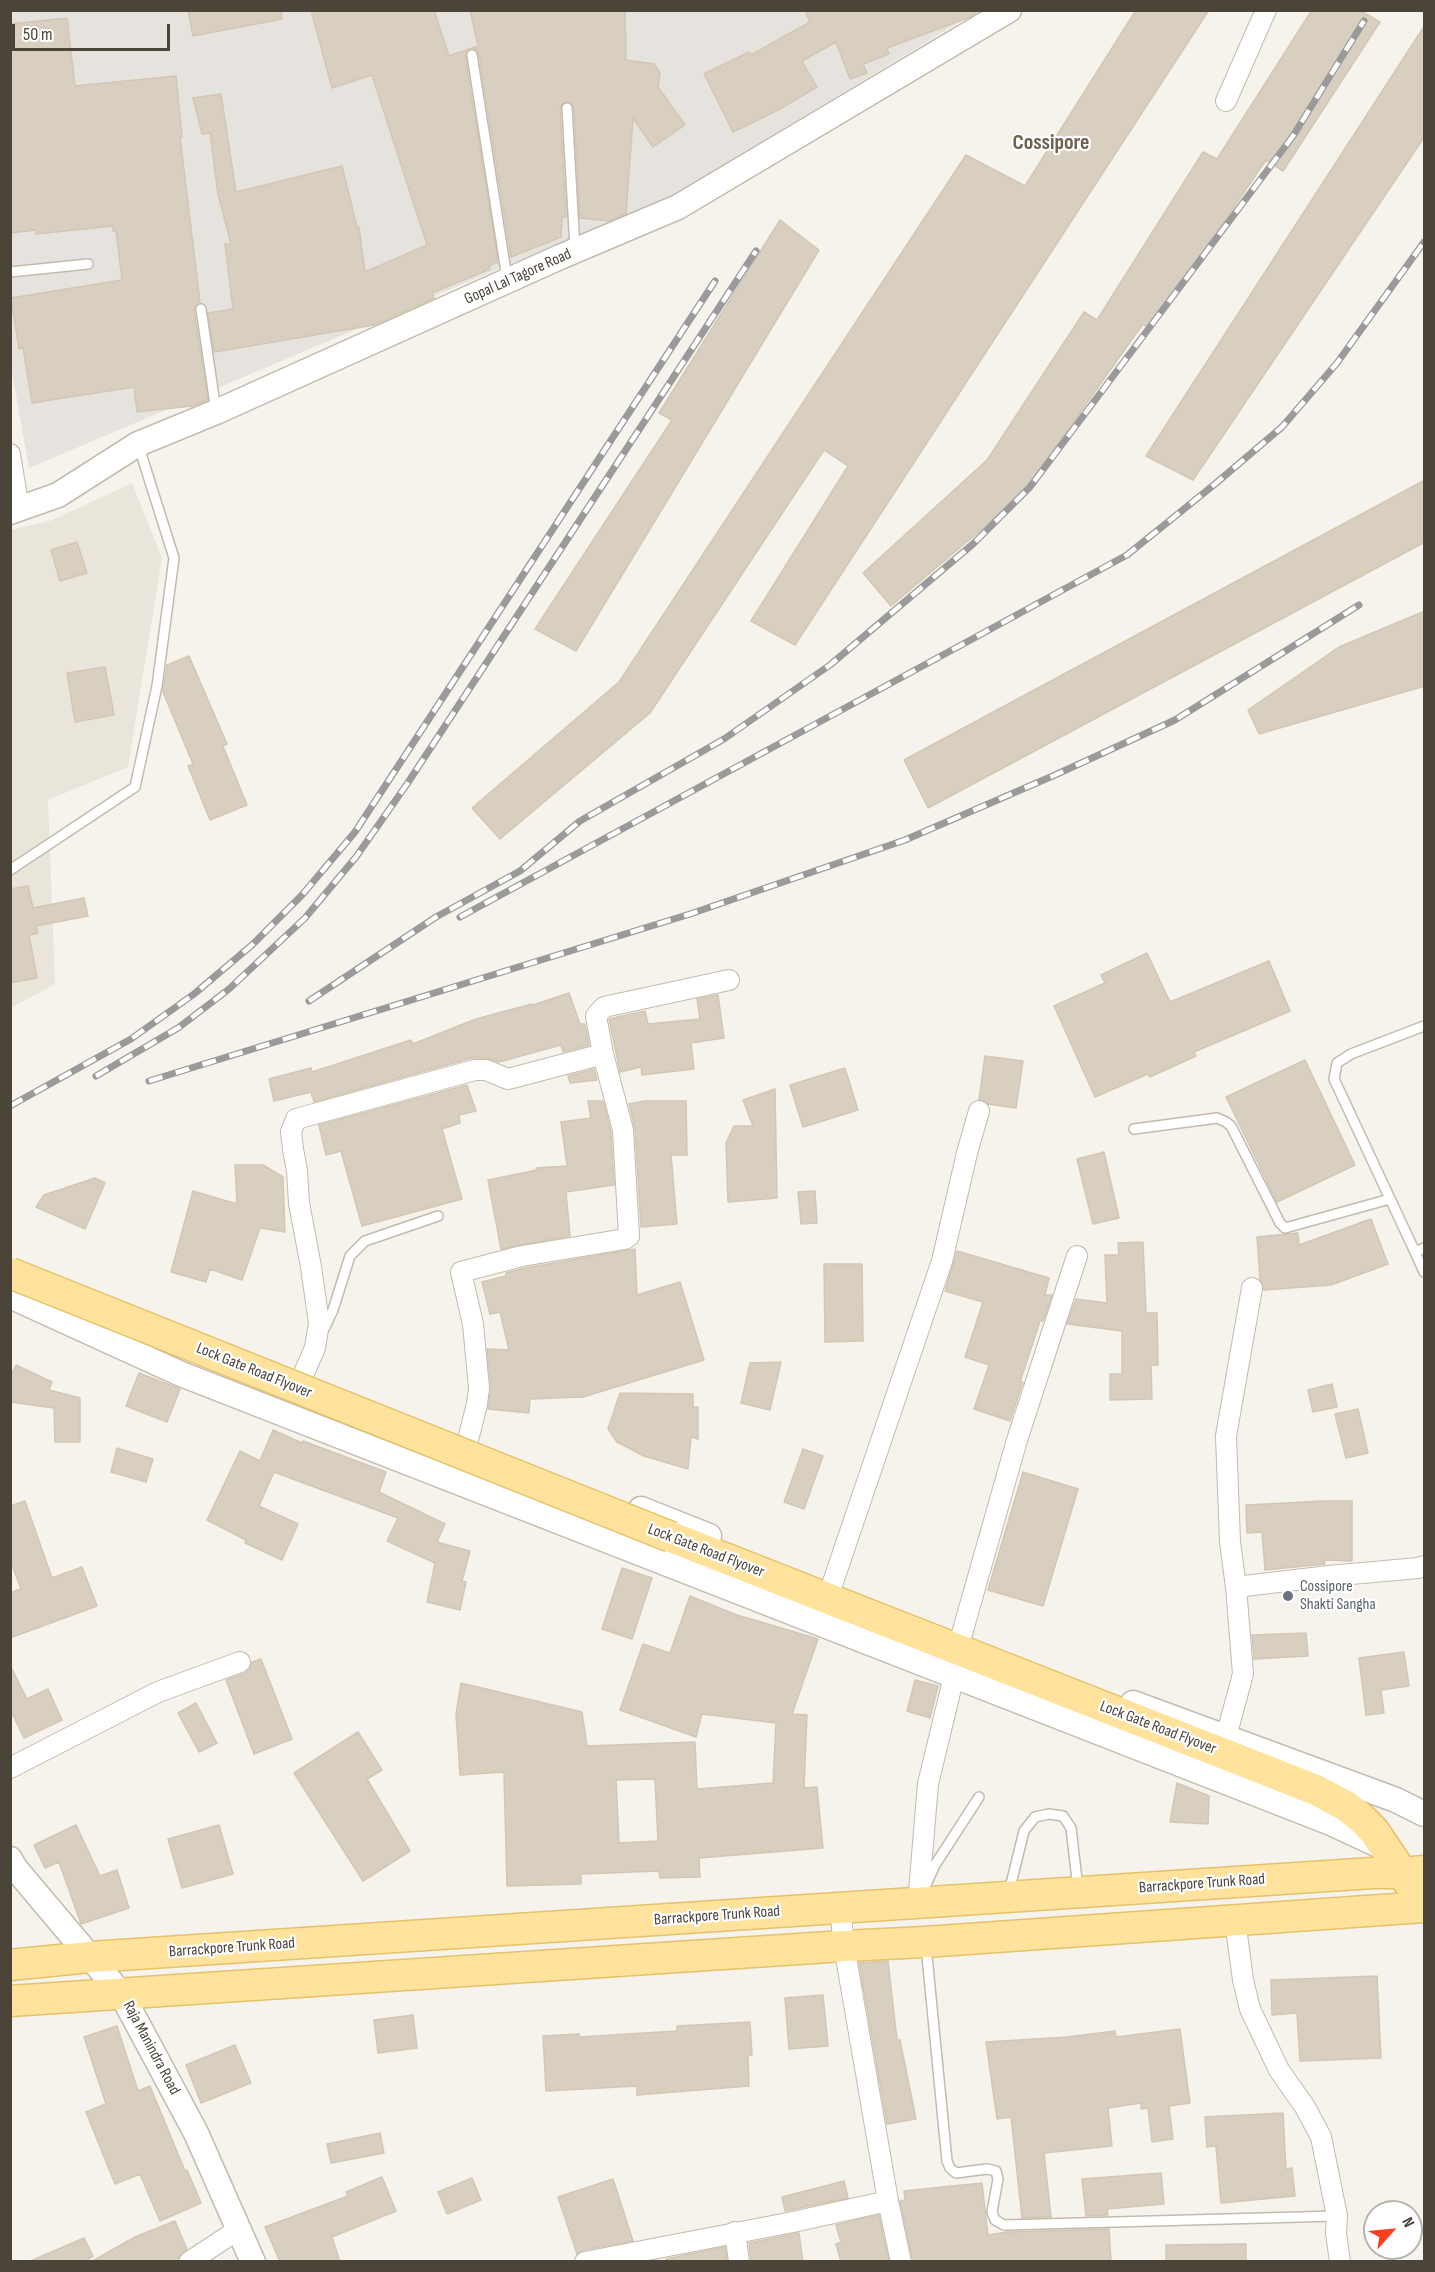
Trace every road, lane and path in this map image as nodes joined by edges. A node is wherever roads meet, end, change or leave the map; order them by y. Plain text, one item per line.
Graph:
1 (1266, 10) edge
2 (1001, 13) edge
3 (472, 55) dead end
4 (1226, 101) dead end
5 (567, 108) dead end
6 (575, 251) junction
7 (88, 264) dead end
8 (10, 272) edge
9 (508, 281) junction
10 (201, 309) dead end
11 (216, 412) junction
12 (138, 444) junction
13 (10, 454) edge
14 (15, 511) edge
15 (10, 870) edge
16 (729, 980) dead end
17 (1425, 1026) edge
18 (603, 1054) junction
19 (979, 1111) dead end
20 (1134, 1129) dead end
21 (1390, 1199) junction
22 (438, 1216) dead end
23 (1420, 1250) edge
24 (1077, 1256) dead end
25 (1425, 1272) edge
26 (10, 1273) edge
27 (10, 1288) edge
28 (1252, 1288) dead end
29 (10, 1296) edge
30 (315, 1348) junction
31 (303, 1375) junction
32 (468, 1440) junction
33 (1425, 1566) edge
34 (832, 1585) junction
35 (1236, 1587) junction
36 (961, 1637) junction
37 (240, 1662) dead end
38 (954, 1676) junction
39 (1226, 1737) junction
40 (10, 1767) edge
41 (979, 1797) dead end
42 (1425, 1814) edge
43 (1387, 1849) junction
44 (10, 1859) edge
45 (1414, 1872) edge
46 (1078, 1892) junction
47 (1007, 1897) junction
48 (918, 1903) junction
49 (840, 1908) junction
50 (1424, 1908) edge
51 (1235, 1920) junction
52 (925, 1942) junction
53 (844, 1946) junction
54 (90, 1957) junction
55 (10, 1965) edge
56 (122, 1995) junction
57 (10, 2001) edge
58 (888, 2201) junction
59 (1337, 2216) junction
60 (239, 2229) junction
61 (735, 2232) junction
62 (1337, 2261) edge
63 (189, 2262) edge
64 (253, 2262) edge
65 (585, 2262) edge
66 (739, 2262) edge
67 (901, 2262) edge

1 - 4 street
2 - 6 street, Gopal Lal Tagore Road
3 - 9 lane
5 - 6 lane
6 - 9 street, Gopal Lal Tagore Road
7 - 8 lane
9 - 11 street, Gopal Lal Tagore Road
10 - 11 lane
11 - 12 street, Gopal Lal Tagore Road
12 - 14 street, Gopal Lal Tagore Road
12 - 15 lane
13 - 14 street
16 - 18 street
17 - 21 lane
18 - 30 street
18 - 32 street
19 - 34 street
20 - 21 lane
21 - 23 lane
22 - 30 lane
23 - 25 lane
24 - 36 street
26 - 43 main road, Lock Gate Road Flyover, bridge
27 - 31 street
28 - 35 street
29 - 38 street
30 - 31 street
31 - 32 street
32 - 34 street
33 - 35 street
34 - 36 street
35 - 39 street
36 - 39 street
37 - 40 street
38 - 43 street
38 - 48 street
39 - 42 street
41 - 48 lane
43 - 45 main road, Lock Gate Road Flyover
44 - 54 street, Raja Manindra Road
45 - 46 main road, Barrackpore Trunk Road
45 - 50 main road, Lock Gate Road Flyover
46 - 47 main road, Barrackpore Trunk Road
46 - 47 lane
47 - 48 main road, Barrackpore Trunk Road
48 - 49 main road, Barrackpore Trunk Road
49 - 53 street
49 - 54 main road, Barrackpore Trunk Road
50 - 51 main road
51 - 52 main road
51 - 59 street
52 - 53 main road
52 - 59 lane
53 - 56 main road
53 - 58 street
54 - 55 main road, Barrackpore Trunk Road
54 - 56 street, Raja Manindra Road
56 - 57 main road
56 - 60 street, Raja Manindra Road
58 - 61 street
58 - 67 street
59 - 62 street
60 - 63 street
60 - 64 street, Raja Manindra Road
61 - 65 street
61 - 66 street

